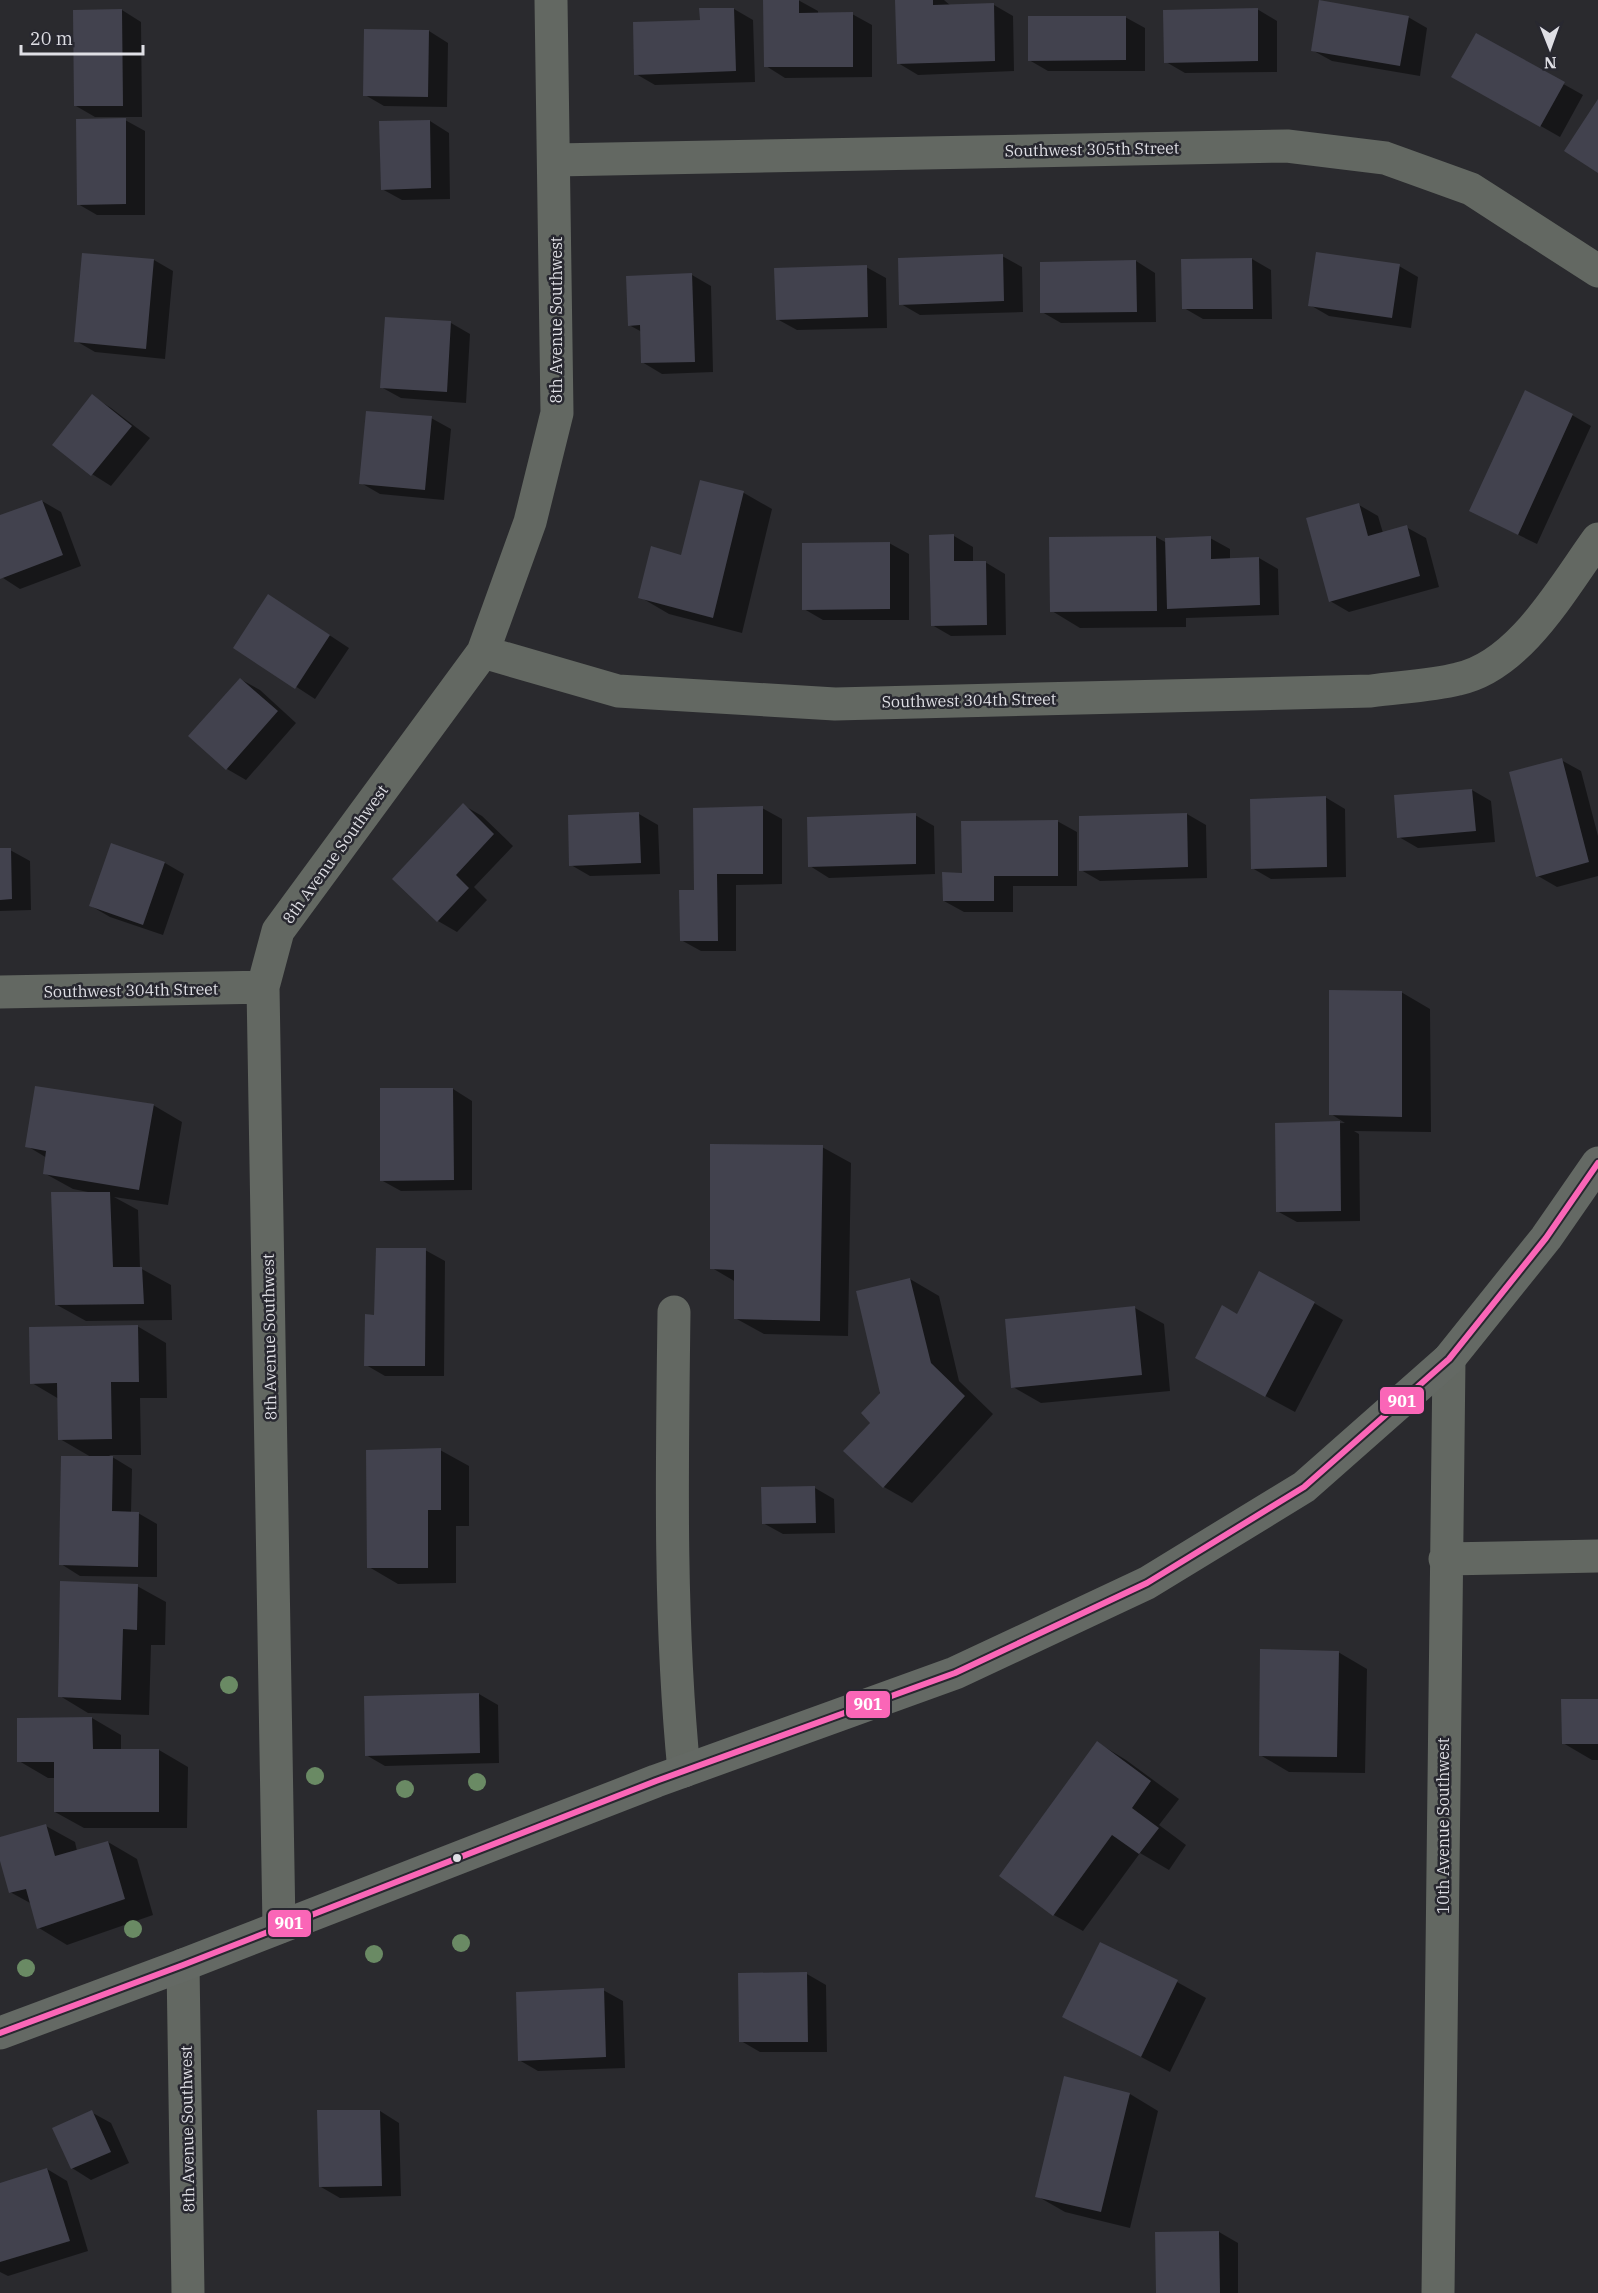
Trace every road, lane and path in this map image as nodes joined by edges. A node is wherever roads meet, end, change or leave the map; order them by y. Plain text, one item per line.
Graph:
1 (551, 0) edge
2 (555, 160) junction
3 (1598, 271) edge
4 (1598, 539) edge
5 (483, 652) junction
6 (263, 987) junction
7 (0, 992) edge
8 (1598, 1163) edge
9 (674, 1312) dead end
10 (1449, 1359) junction
11 (1598, 1556) edge
12 (1445, 1559) junction
13 (684, 1771) junction
14 (279, 1927) junction
15 (183, 1965) junction
16 (0, 2033) edge
17 (188, 2293) edge
18 (1438, 2293) edge

1 - 2 street, 8th Avenue Southwest
2 - 3 street, Southwest 305th Street
2 - 5 street, 8th Avenue Southwest
4 - 5 street, Southwest 304th Street
5 - 6 street, 8th Avenue Southwest
6 - 7 street, Southwest 304th Street
6 - 14 street, 8th Avenue Southwest
8 - 10 main road
9 - 13 street
10 - 12 street, 10th Avenue Southwest
10 - 13 main road
11 - 12 street
12 - 18 street, 10th Avenue Southwest
13 - 14 main road
14 - 15 main road
15 - 16 main road
15 - 17 street, 8th Avenue Southwest

